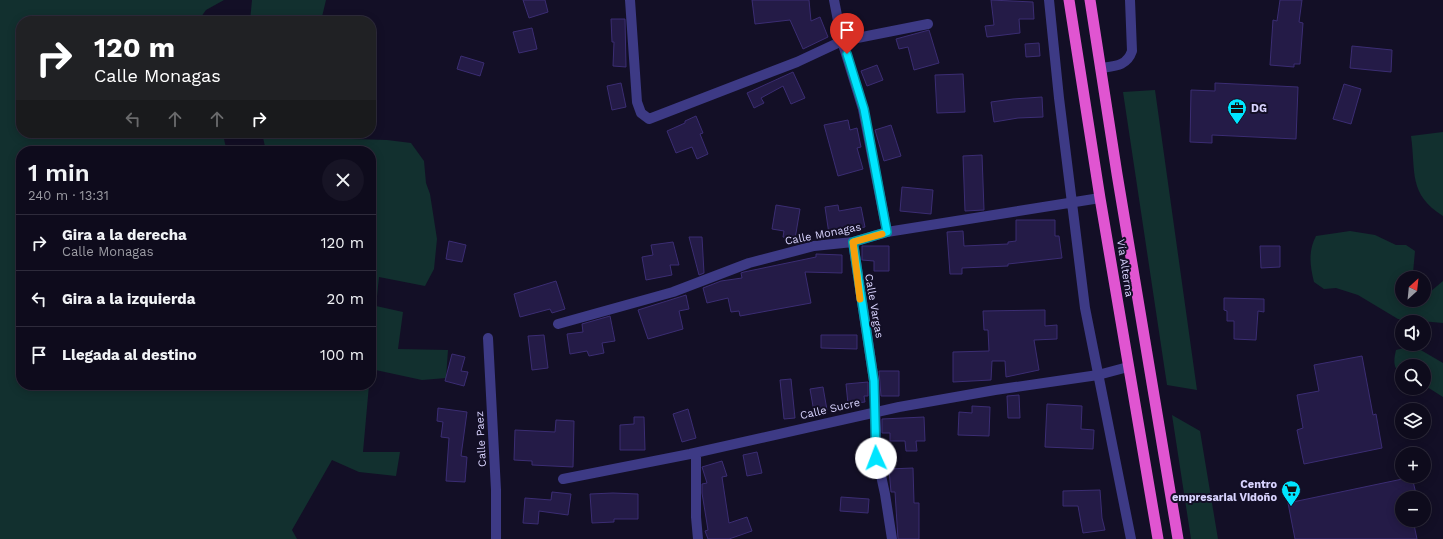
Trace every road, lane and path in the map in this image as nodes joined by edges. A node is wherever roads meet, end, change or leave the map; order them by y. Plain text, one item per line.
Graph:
1 (630, 0) edge
2 (834, 0) edge
3 (1050, 0) edge
4 (1069, 0) edge
5 (1090, 0) edge
6 (1130, 0) edge
7 (928, 24) dead end
8 (842, 41) junction
9 (1101, 68) junction
10 (1100, 198) junction
11 (1072, 202) junction
12 (887, 232) junction
13 (853, 242) junction
14 (558, 324) dead end
15 (488, 338) dead end
16 (1128, 367) junction
17 (1098, 375) junction
18 (875, 412) junction
19 (696, 453) junction
20 (563, 479) dead end
21 (496, 539) edge
22 (698, 539) edge
23 (892, 539) edge
24 (1131, 539) edge
25 (1158, 539) edge
26 (1178, 539) edge

1 - 8 street
2 - 8 street
3 - 11 street
4 - 10 highway, Vía Alterna
5 - 9 highway, Vía Alterna
6 - 9 street
7 - 8 street
8 - 12 street
9 - 26 highway, Vía Alterna
10 - 11 street, Calle Monagas
10 - 16 highway, Vía Alterna
11 - 12 street, Calle Monagas
11 - 17 street
12 - 13 street, Calle Monagas
13 - 14 street, Calle Monagas
13 - 18 street, Calle Vargas
15 - 21 street, Calle Paez
16 - 17 street, Calle Sucre
16 - 25 highway, Vía Alterna
17 - 18 street, Calle Sucre
17 - 24 street
18 - 19 street, Calle Sucre
18 - 23 street, Calle Vargas
19 - 20 street, Calle Sucre
19 - 22 street

